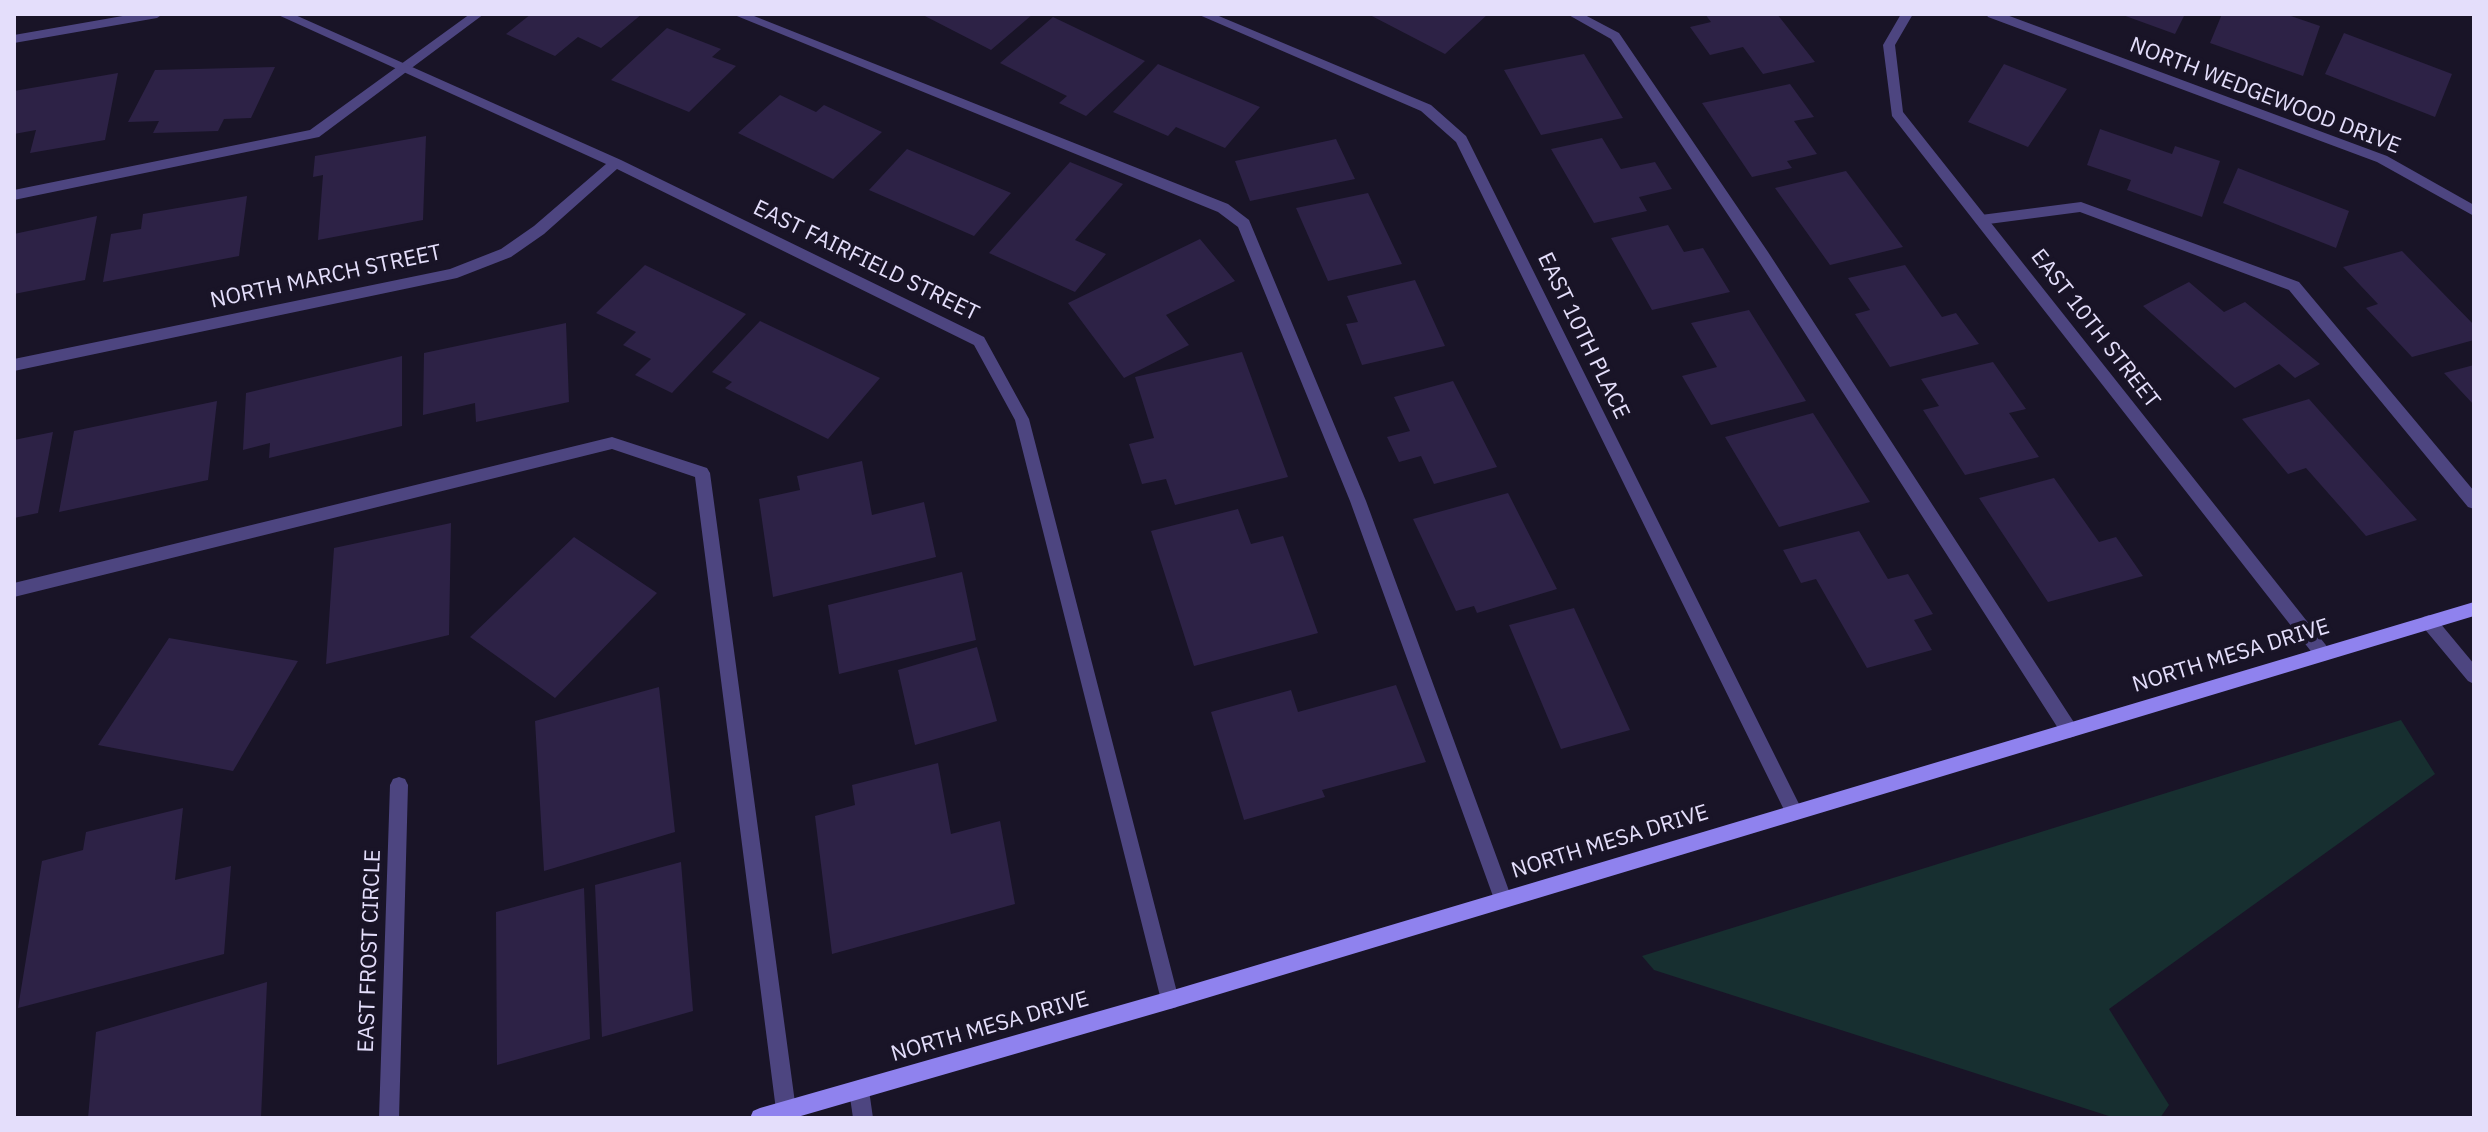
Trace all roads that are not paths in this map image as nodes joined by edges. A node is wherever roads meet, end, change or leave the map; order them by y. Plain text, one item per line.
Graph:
1 (157, 14) edge
2 (282, 14) edge
3 (478, 14) edge
4 (738, 14) edge
5 (1203, 14) edge
6 (1573, 14) edge
7 (1907, 14) edge
8 (1992, 14) edge
9 (14, 39) edge
10 (406, 70) junction
11 (616, 163) junction
12 (14, 195) edge
13 (2474, 211) edge
14 (1981, 220) junction
15 (14, 365) edge
16 (2474, 502) edge
17 (14, 590) edge
18 (2474, 609) edge
19 (2429, 622) junction
20 (2323, 654) junction
21 (2474, 676) edge
22 (2069, 730) junction
23 (399, 785) dead end
24 (1794, 812) junction
25 (1503, 899) junction
26 (1170, 1000) junction
27 (859, 1090) junction
28 (786, 1110) junction
29 (389, 1118) edge
30 (760, 1118) edge
31 (863, 1118) edge

1 - 9 street
2 - 10 street, EAST FAIRFIELD STREET
3 - 10 street
4 - 25 street
5 - 24 street, EAST 10TH PLACE
6 - 22 street
7 - 14 street, EAST 10TH STREET
8 - 13 street, NORTH WEDGEWOOD DRIVE
10 - 11 street, EAST FAIRFIELD STREET
10 - 12 street
11 - 15 street, NORTH MARCH STREET
11 - 26 street, EAST FAIRFIELD STREET
14 - 16 street
14 - 20 street, EAST 10TH STREET
17 - 28 street
18 - 19 main road, NORTH MESA DRIVE
19 - 20 main road, NORTH MESA DRIVE
19 - 21 street
20 - 22 main road, NORTH MESA DRIVE
22 - 24 main road, NORTH MESA DRIVE
23 - 29 street, EAST FROST CIRCLE
24 - 25 main road, NORTH MESA DRIVE
25 - 26 main road, NORTH MESA DRIVE
26 - 27 main road, NORTH MESA DRIVE
27 - 28 main road, NORTH MESA DRIVE
27 - 31 street
28 - 30 main road, NORTH MESA DRIVE

